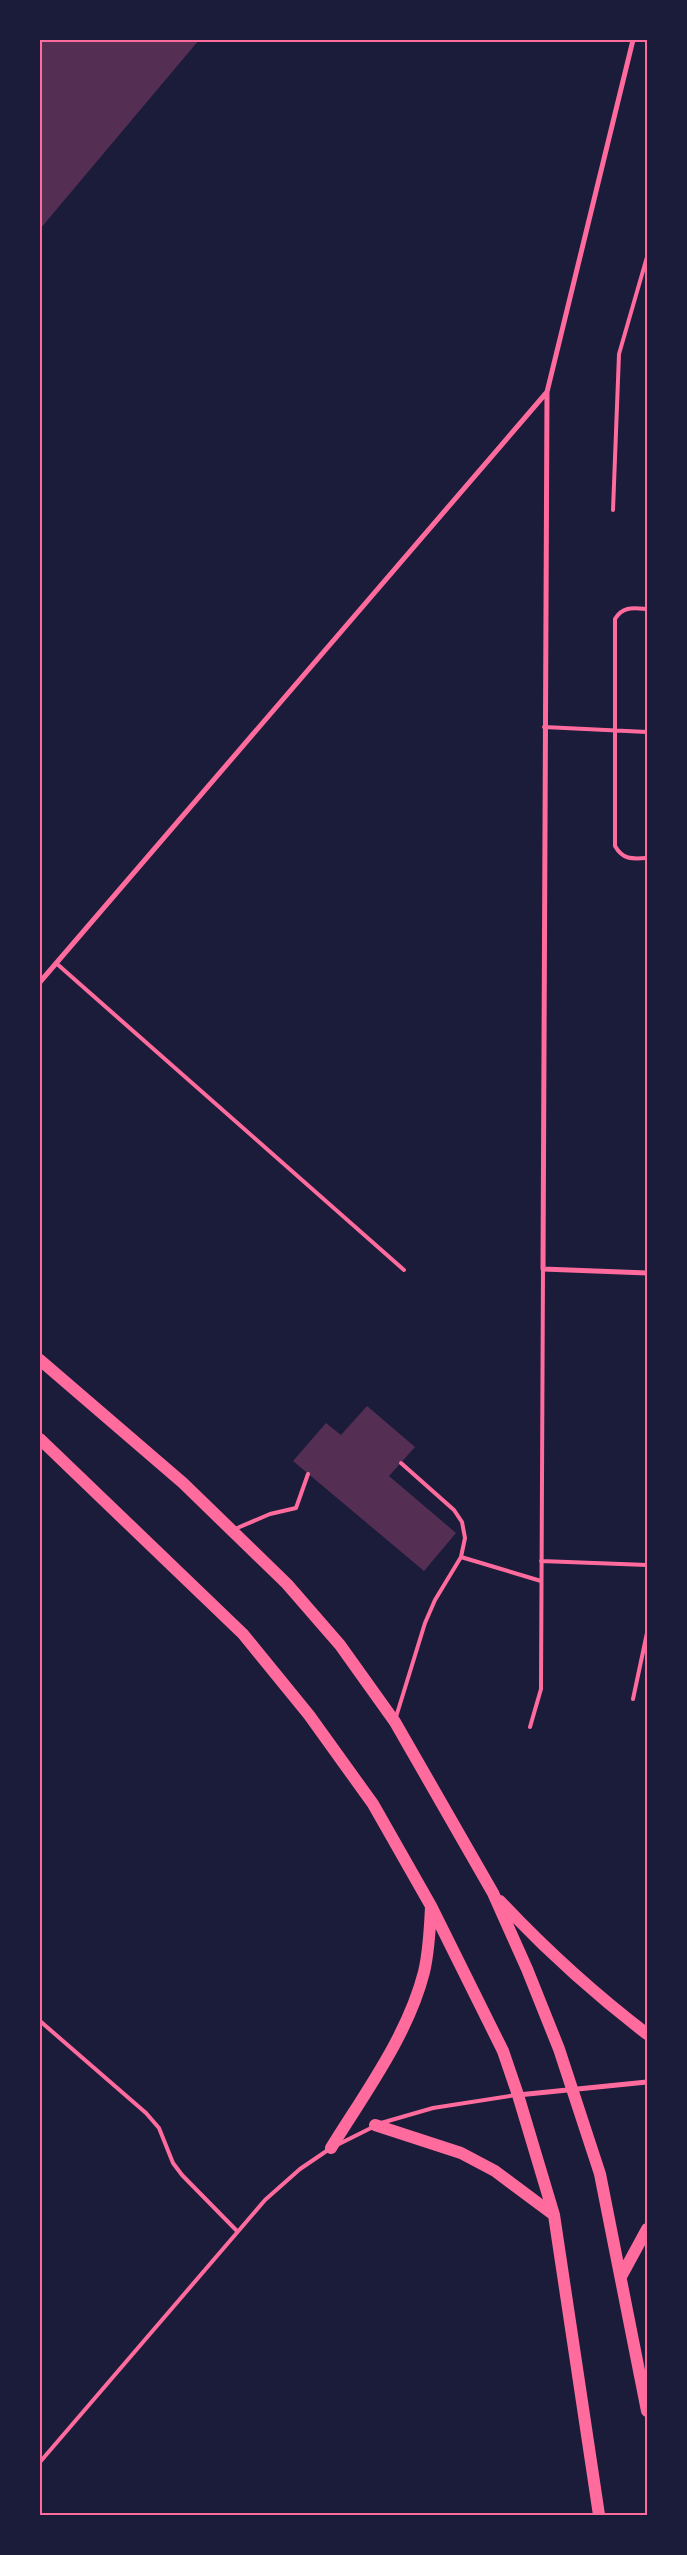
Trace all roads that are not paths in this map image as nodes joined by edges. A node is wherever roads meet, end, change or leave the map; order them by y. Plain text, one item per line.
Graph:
1 (632, 40) edge
2 (647, 257) edge
3 (547, 392) junction
4 (613, 510) dead end
5 (647, 609) edge
6 (544, 727) junction
7 (615, 730) junction
8 (647, 732) edge
9 (647, 858) edge
10 (56, 963) junction
11 (40, 982) edge
12 (543, 1269) junction
13 (404, 1270) dead end
14 (647, 1273) edge
15 (40, 1360) edge
16 (40, 1440) edge
17 (401, 1462) dead end
18 (308, 1474) dead end
19 (233, 1530) junction
20 (461, 1557) junction
21 (541, 1561) junction
22 (647, 1565) edge
23 (542, 1581) junction
24 (647, 1633) edge
25 (633, 1699) dead end
26 (395, 1722) junction
27 (530, 1727) dead end
28 (493, 1893) junction
29 (432, 1906) junction
30 (40, 2021) edge
31 (647, 2034) edge
32 (647, 2082) edge
33 (574, 2089) junction
34 (518, 2095) junction
35 (375, 2125) junction
36 (331, 2148) junction
37 (554, 2215) junction
38 (647, 2229) edge
39 (237, 2231) junction
40 (622, 2275) junction
41 (647, 2411) edge
42 (40, 2462) edge
43 (599, 2515) edge

1 - 3 street
2 - 4 lane
3 - 6 street
3 - 10 street
5 - 7 lane
6 - 7 lane
6 - 12 street
7 - 8 lane
7 - 9 lane
10 - 11 street
10 - 13 lane
12 - 14 street
12 - 21 lane
15 - 19 main road
16 - 29 main road
17 - 20 lane
18 - 19 lane
19 - 26 main road
20 - 23 lane
20 - 26 lane
21 - 22 lane
21 - 23 lane
23 - 27 lane
24 - 25 lane
26 - 28 main road
28 - 31 main road
28 - 33 main road
29 - 34 main road
29 - 36 main road
30 - 39 lane
32 - 33 street
33 - 34 street
33 - 40 main road
34 - 35 lane
34 - 37 main road
35 - 36 lane
35 - 37 main road
36 - 39 lane
37 - 43 main road
38 - 40 main road
39 - 42 lane
40 - 41 main road

